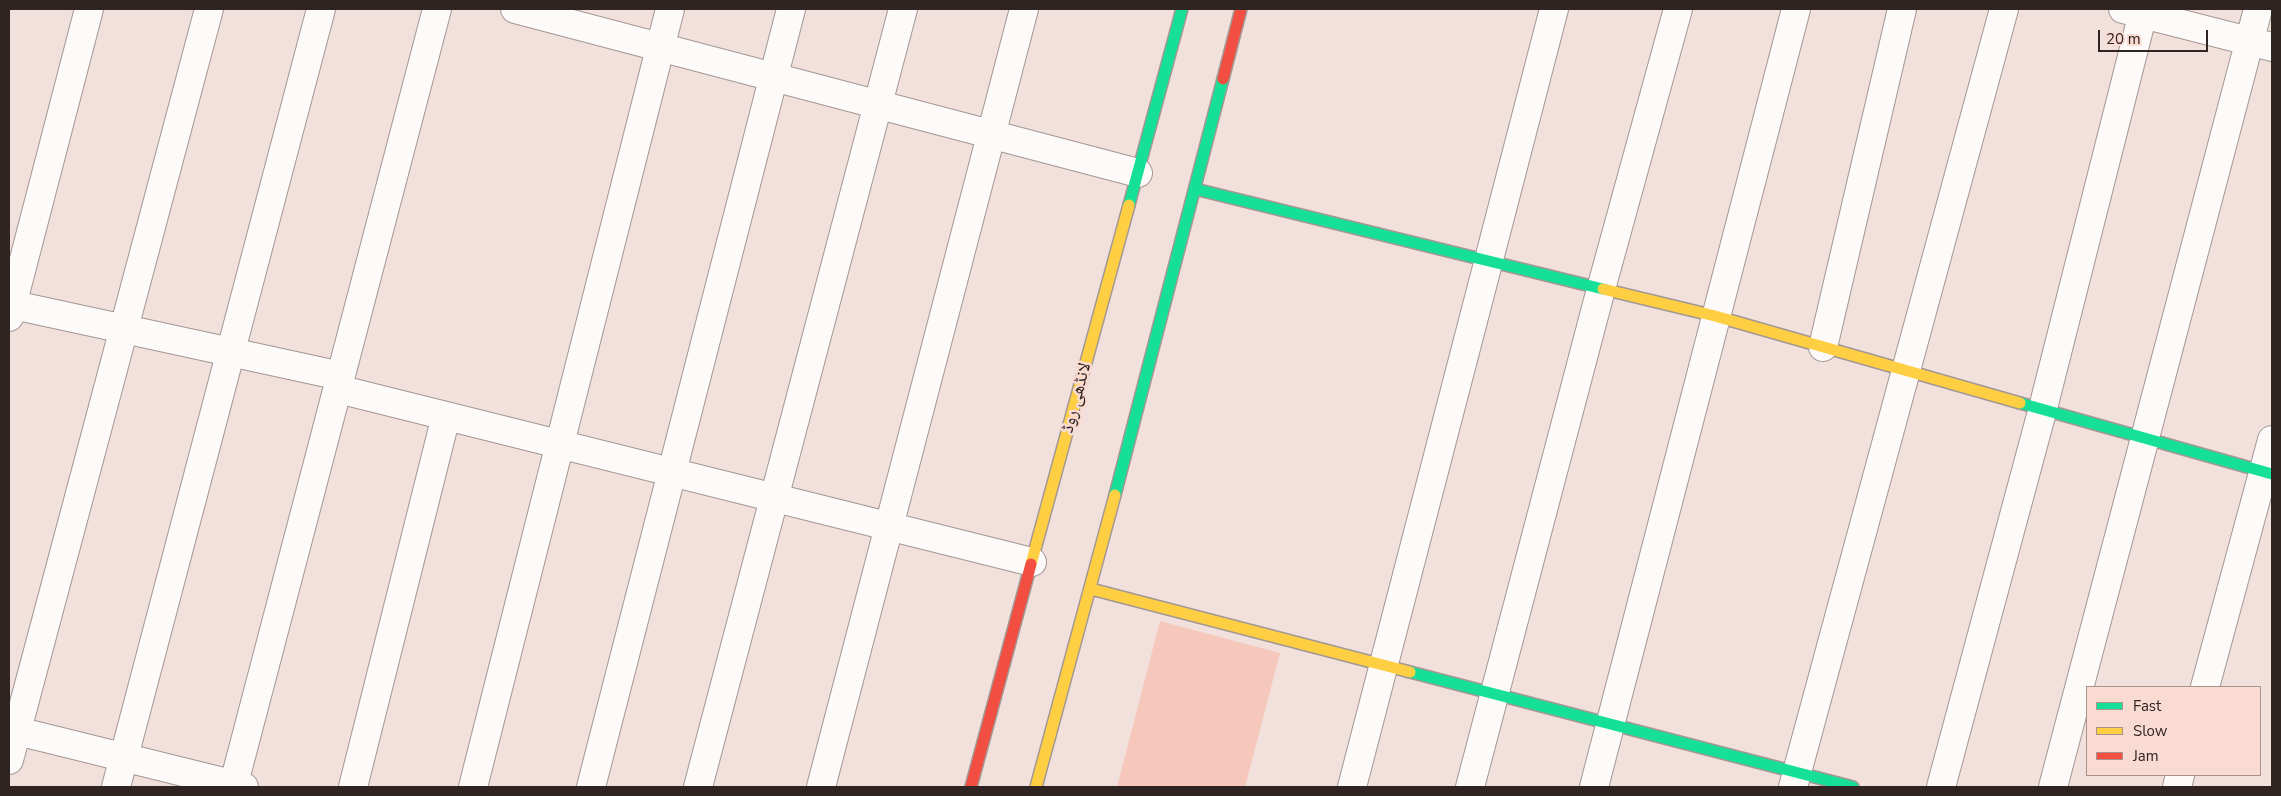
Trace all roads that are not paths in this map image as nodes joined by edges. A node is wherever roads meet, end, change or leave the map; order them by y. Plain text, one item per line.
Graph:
1 (89, 9) edge
2 (209, 9) edge
3 (321, 9) edge
4 (437, 9) edge
5 (515, 9) edge
6 (670, 9) edge
7 (790, 9) edge
8 (904, 9) edge
9 (1024, 9) edge
10 (1182, 9) edge
11 (1241, 9) edge
12 (1554, 9) edge
13 (1678, 9) edge
14 (1796, 9) edge
15 (1902, 9) edge
16 (2004, 9) edge
17 (2258, 9) edge
18 (2137, 10) edge
19 (2261, 44) edge
20 (660, 47) junction
21 (773, 76) junction
22 (878, 105) junction
23 (992, 134) junction
24 (1138, 173) junction
25 (1194, 189) junction
26 (1488, 261) junction
27 (1601, 289) junction
28 (10, 308) edge
29 (1715, 316) junction
30 (124, 329) junction
31 (1822, 347) junction
32 (231, 352) junction
33 (1906, 370) junction
34 (339, 382) junction
35 (2043, 408) junction
36 (446, 416) junction
37 (2146, 437) junction
38 (2272, 440) edge
39 (560, 444) junction
40 (673, 473) junction
41 (2268, 473) edge
42 (774, 498) junction
43 (888, 527) junction
44 (1032, 562) junction
45 (1091, 589) junction
46 (1383, 665) junction
47 (2204, 686) edge
48 (1494, 694) junction
49 (1610, 724) junction
50 (13, 730) edge
51 (124, 758) junction
52 (9, 760) edge
53 (1795, 780) edge
54 (237, 786) edge
55 (116, 787) edge
56 (353, 787) edge
57 (473, 787) edge
58 (591, 787) edge
59 (698, 787) edge
60 (821, 787) edge
61 (971, 787) edge
62 (1036, 787) edge
63 (1352, 787) edge
64 (1470, 787) edge
65 (1594, 787) edge
66 (1853, 787) edge
67 (1941, 787) edge
68 (2053, 787) edge

1 - 28 street
2 - 30 street
3 - 32 street
4 - 34 street
5 - 20 street
6 - 20 street
7 - 21 street
8 - 22 street
9 - 23 street
10 - 24 street, لانڈھی روڈ
11 - 25 street
12 - 26 street
13 - 27 street
14 - 29 street
15 - 31 street
16 - 33 street
17 - 19 street
18 - 19 street
18 - 35 street
19 - 37 street
20 - 21 street
20 - 39 street
21 - 22 street
21 - 40 street
22 - 23 street
22 - 42 street
23 - 24 street
23 - 43 street
24 - 44 street, لانڈھی روڈ
25 - 26 street
25 - 45 street
26 - 27 street
26 - 46 street
27 - 29 street
27 - 48 street
28 - 30 street
29 - 31 street
29 - 49 street
30 - 32 street
30 - 50 street
31 - 33 street
32 - 34 street
32 - 51 street
33 - 35 street
33 - 53 street
34 - 36 street
34 - 54 street
35 - 37 street
35 - 67 street
36 - 39 street
36 - 56 street
37 - 41 street
37 - 68 street
38 - 41 street
39 - 40 street
39 - 57 street
40 - 42 street
40 - 58 street
41 - 47 street
42 - 43 street
42 - 59 street
43 - 44 street
43 - 60 street
44 - 61 street, لانڈھی روڈ
45 - 46 street
45 - 62 street
46 - 48 street
46 - 63 street
48 - 49 street
48 - 64 street
49 - 53 street
49 - 65 street
50 - 51 street
50 - 52 street
51 - 54 street
51 - 55 street
53 - 66 street

